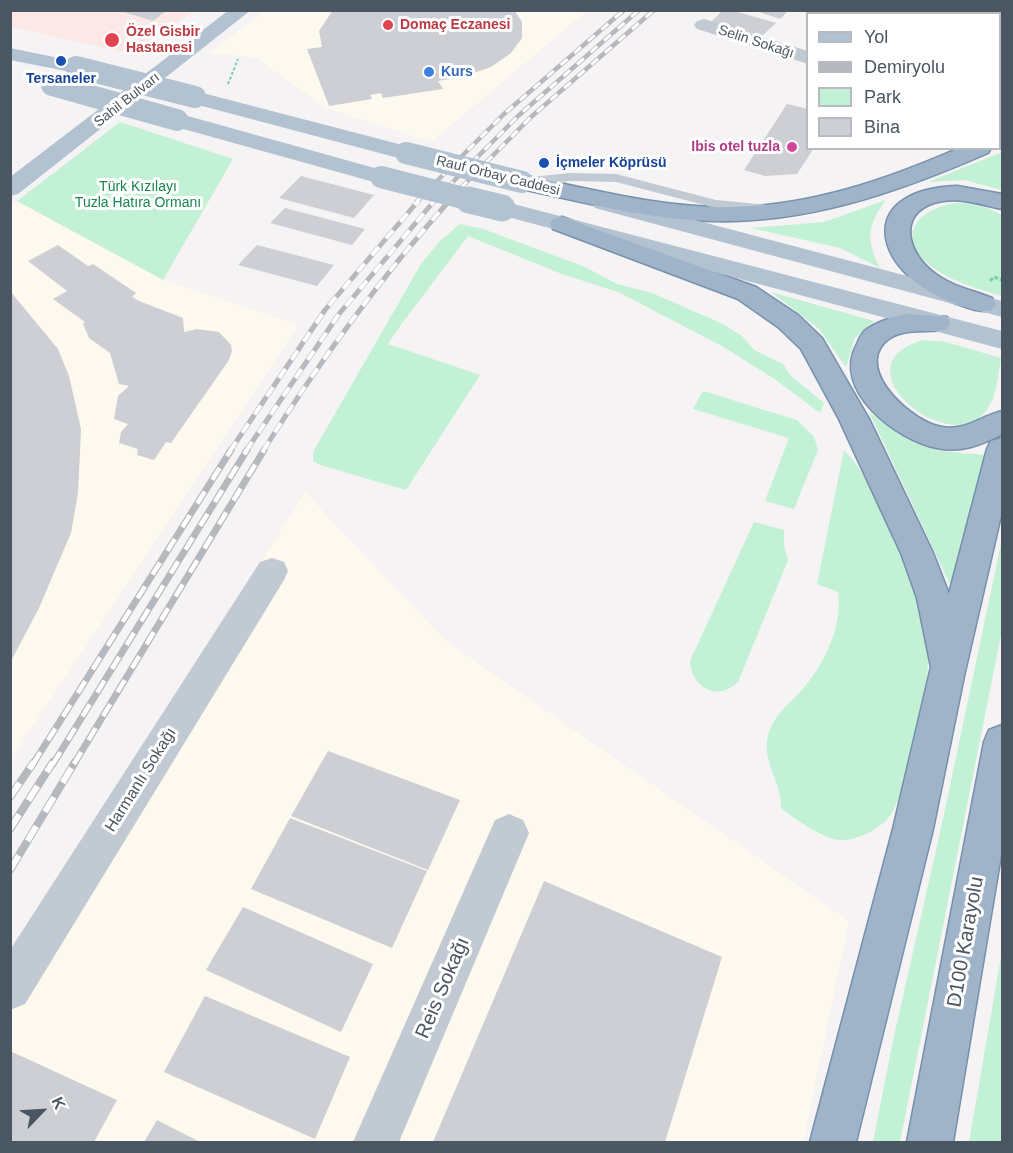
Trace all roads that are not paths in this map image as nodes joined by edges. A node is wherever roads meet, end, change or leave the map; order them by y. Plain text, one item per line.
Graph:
1 (219, 10) edge
2 (242, 10) edge
3 (704, 26) dead end
4 (10, 54) edge
5 (806, 58) edge
6 (29, 79) edge
7 (974, 150) edge
8 (10, 168) edge
9 (522, 182) junction
10 (10, 189) edge
11 (1002, 202) edge
12 (562, 224) junction
13 (993, 307) edge
14 (937, 323) junction
15 (1002, 340) edge
16 (1002, 421) edge
17 (1002, 449) edge
18 (272, 572) dead end
19 (946, 676) junction
20 (1002, 742) edge
21 (509, 833) dead end
22 (10, 989) edge
23 (376, 1143) edge
24 (833, 1143) edge
25 (930, 1143) edge

1 - 8 main road, Sahil Bulvarı
2 - 10 main road, Sahil Bulvarı
3 - 5 street, Selin Sokağı
4 - 9 main road, Rauf Orbay Caddesi, bridge
6 - 12 main road, Rauf Orbay Caddesi, bridge
7 - 9 highway
9 - 13 main road, Rauf Orbay Caddesi
11 - 13 highway
12 - 14 main road, Rauf Orbay Caddesi
12 - 19 highway
14 - 15 main road
14 - 16 highway
17 - 19 highway
18 - 22 street, Harmanlı Sokağı
19 - 24 highway
20 - 25 highway, D100 Karayolu
21 - 23 street, Reis Sokağı

